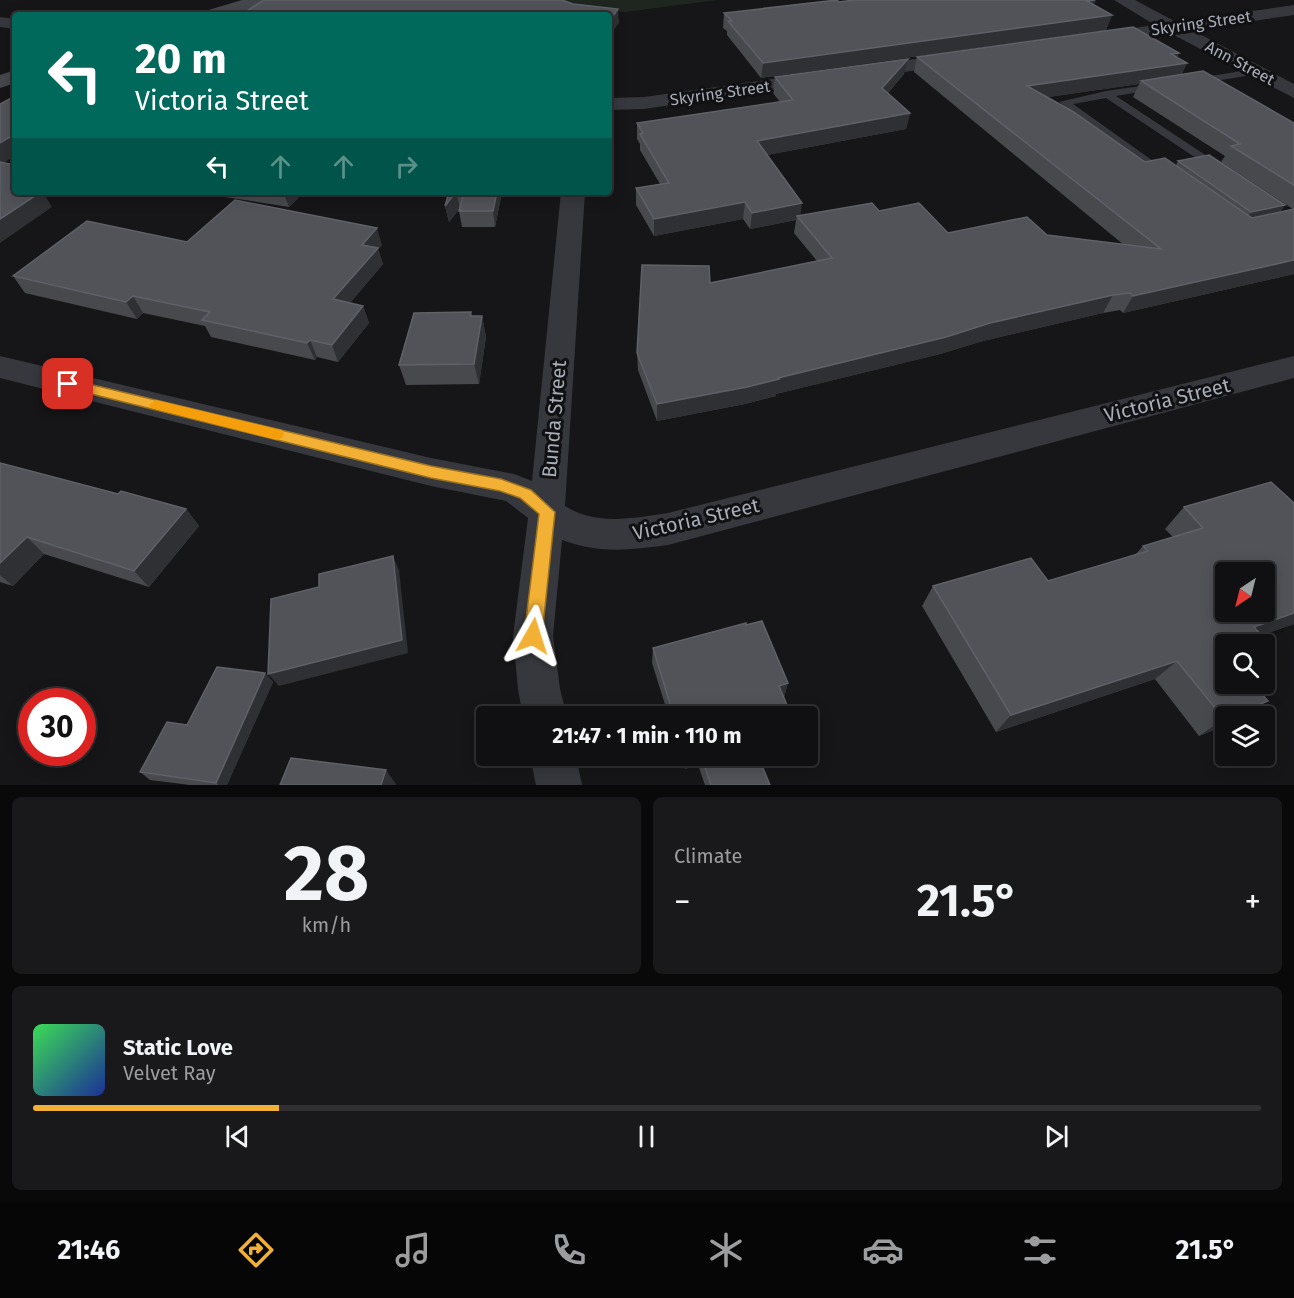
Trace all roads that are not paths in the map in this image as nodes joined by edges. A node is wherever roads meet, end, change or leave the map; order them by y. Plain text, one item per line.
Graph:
1 (261, 0) edge
2 (1122, 0) edge
3 (1294, 10) edge
4 (220, 12) edge
5 (1172, 28) junction
6 (1078, 41) edge
7 (972, 56) edge
8 (1255, 72) junction
9 (1185, 83) edge
10 (1163, 86) edge
11 (1294, 92) edge
12 (1106, 94) junction
13 (612, 104) edge
14 (1229, 175) edge
15 (1169, 177) edge
16 (573, 195) edge
17 (0, 367) edge
18 (1294, 367) edge
19 (547, 512) junction
20 (543, 706) edge
21 (555, 766) edge
22 (559, 785) edge

1 - 4 street
2 - 5 street, Ann Street
3 - 5 street, Skyring Street
5 - 6 street, Skyring Street
5 - 8 street, Ann Street
7 - 13 street, Skyring Street
8 - 9 lane
8 - 11 street, Ann Street
10 - 12 lane
12 - 14 lane
12 - 15 lane
16 - 19 street, Bunda Street
17 - 19 street, Victoria Street
18 - 19 street, Victoria Street
19 - 20 street, Bunda Street
21 - 22 street

